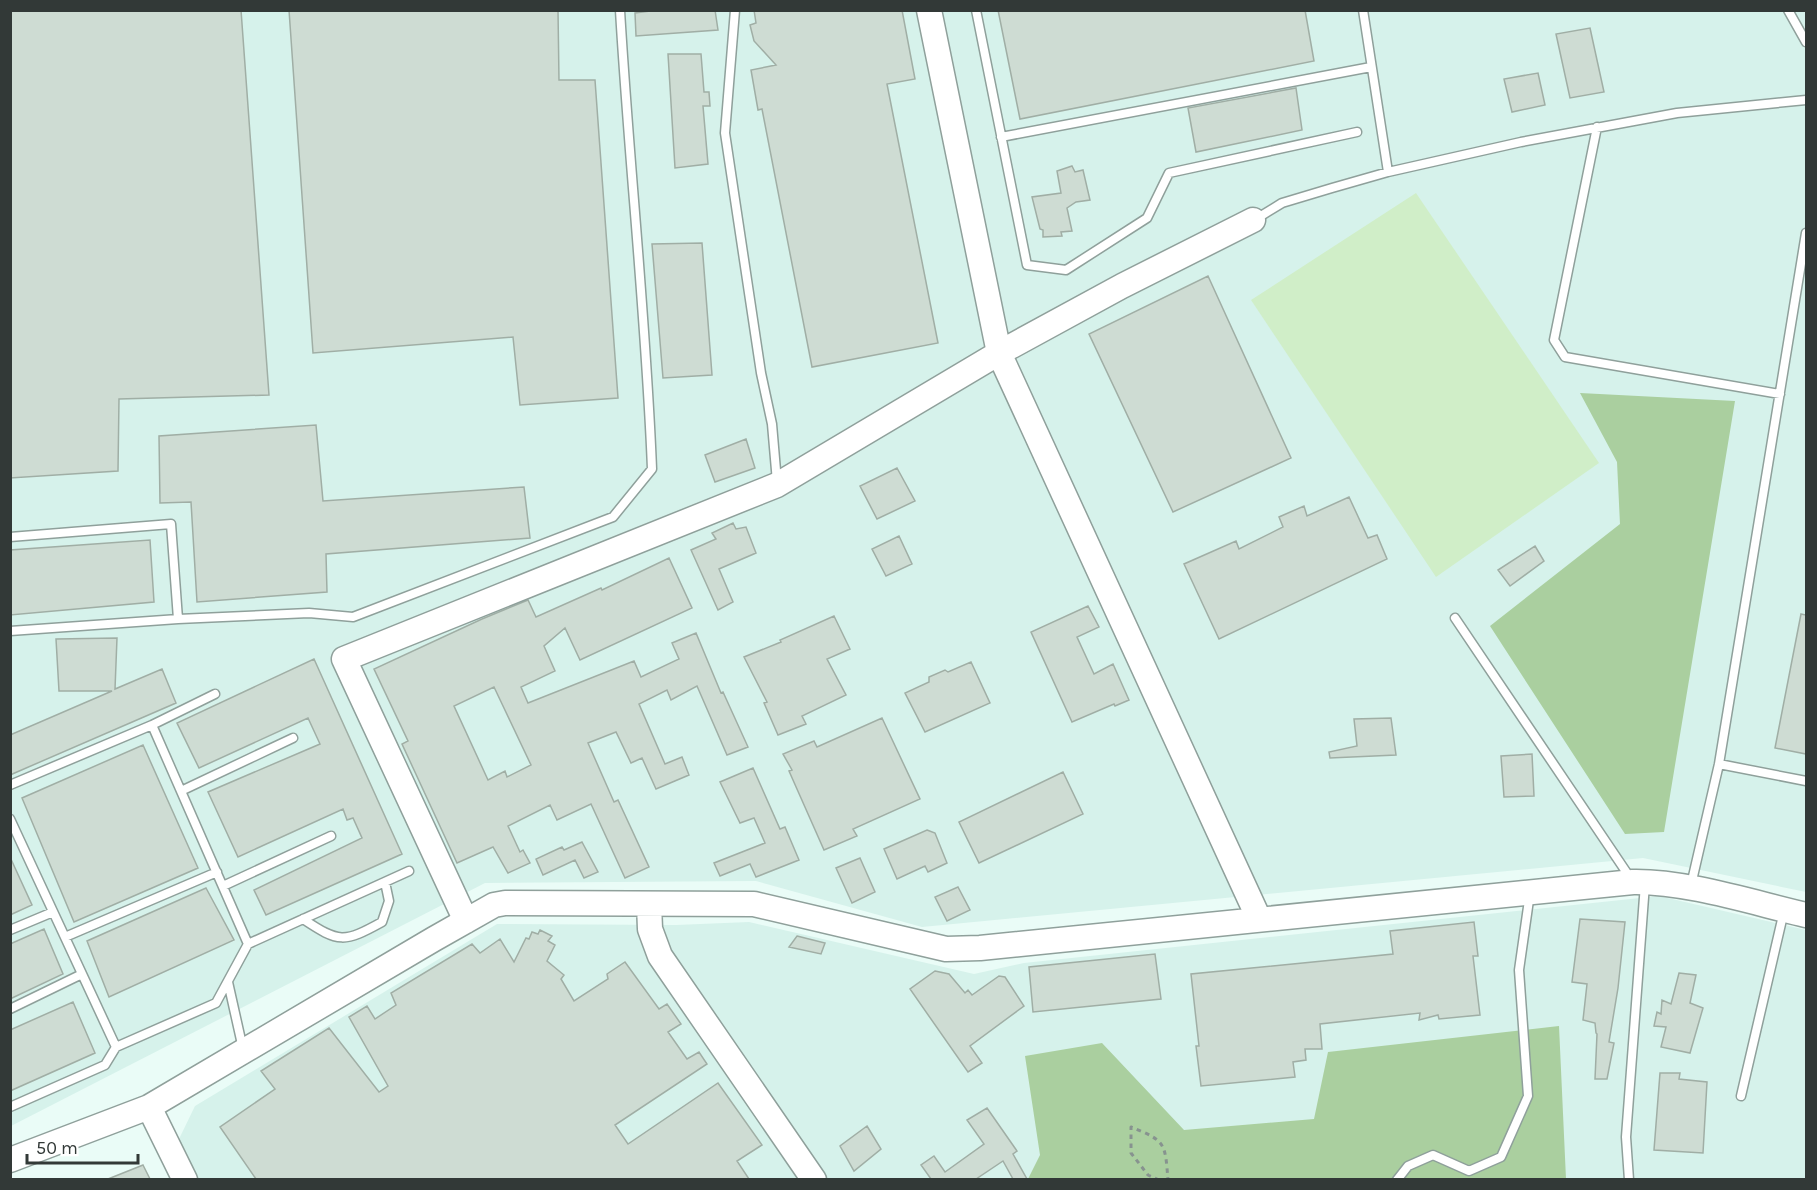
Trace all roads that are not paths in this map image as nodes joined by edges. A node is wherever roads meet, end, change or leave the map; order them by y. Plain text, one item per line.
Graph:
1 (620, 10) edge
2 (735, 10) edge
3 (929, 10) edge
4 (976, 10) edge
5 (1363, 10) edge
6 (1788, 10) edge
7 (1806, 42) edge
8 (1371, 67) junction
9 (1806, 100) edge
10 (1597, 127) junction
11 (1357, 132) dead end
12 (1002, 137) junction
13 (1388, 172) junction
14 (1253, 220) joint
15 (1806, 233) edge
16 (999, 353) junction
17 (1780, 394) junction
18 (777, 485) junction
19 (10, 537) edge
20 (1455, 618) dead end
21 (178, 619) junction
22 (10, 631) edge
23 (215, 694) dead end
24 (152, 725) junction
25 (293, 738) dead end
26 (1719, 764) junction
27 (1806, 781) edge
28 (10, 785) edge
29 (181, 791) junction
30 (12, 824) edge
31 (331, 836) dead end
32 (409, 871) dead end
33 (217, 872) junction
34 (385, 882) junction
35 (1639, 882) junction
36 (223, 886) junction
37 (1690, 888) junction
38 (1530, 892) junction
39 (649, 904) junction
40 (53, 912) junction
41 (1795, 913) edge
42 (303, 919) junction
43 (1259, 920) junction
44 (466, 921) junction
45 (10, 930) edge
46 (65, 937) junction
47 (248, 944) junction
48 (82, 974) junction
49 (228, 982) junction
50 (10, 1009) edge
51 (116, 1047) junction
52 (243, 1053) junction
53 (1741, 1096) dead end
54 (10, 1107) edge
55 (149, 1107) junction
56 (10, 1160) edge
57 (185, 1179) edge
58 (814, 1179) edge
59 (1397, 1179) edge
60 (1629, 1179) edge

1 - 21 lane
2 - 18 lane
3 - 16 street
4 - 12 lane
5 - 8 lane
6 - 7 lane
8 - 12 lane
8 - 13 lane
9 - 10 lane
10 - 13 lane
10 - 17 lane
11 - 12 lane
13 - 14 lane
14 - 16 street
15 - 17 lane
16 - 18 street
16 - 43 street
17 - 26 lane
18 - 44 street
19 - 21 lane
20 - 35 lane
21 - 22 lane
23 - 24 lane
24 - 28 lane
24 - 29 lane
25 - 29 lane
26 - 27 lane
26 - 37 lane
29 - 33 lane
30 - 40 lane
31 - 36 lane
32 - 34 lane
33 - 36 lane
33 - 46 lane
34 - 42 lane
34 - 42 lane
35 - 37 street
35 - 38 street
35 - 60 lane
36 - 47 lane
37 - 41 street
38 - 43 street
38 - 59 lane
39 - 43 street
39 - 44 street
39 - 58 street
40 - 45 lane
40 - 46 lane
41 - 53 lane
42 - 47 lane
44 - 52 street
46 - 48 lane
47 - 49 lane
48 - 50 lane
48 - 51 lane
49 - 51 lane
49 - 52 lane
51 - 54 lane
52 - 55 street
55 - 56 street
55 - 57 street

